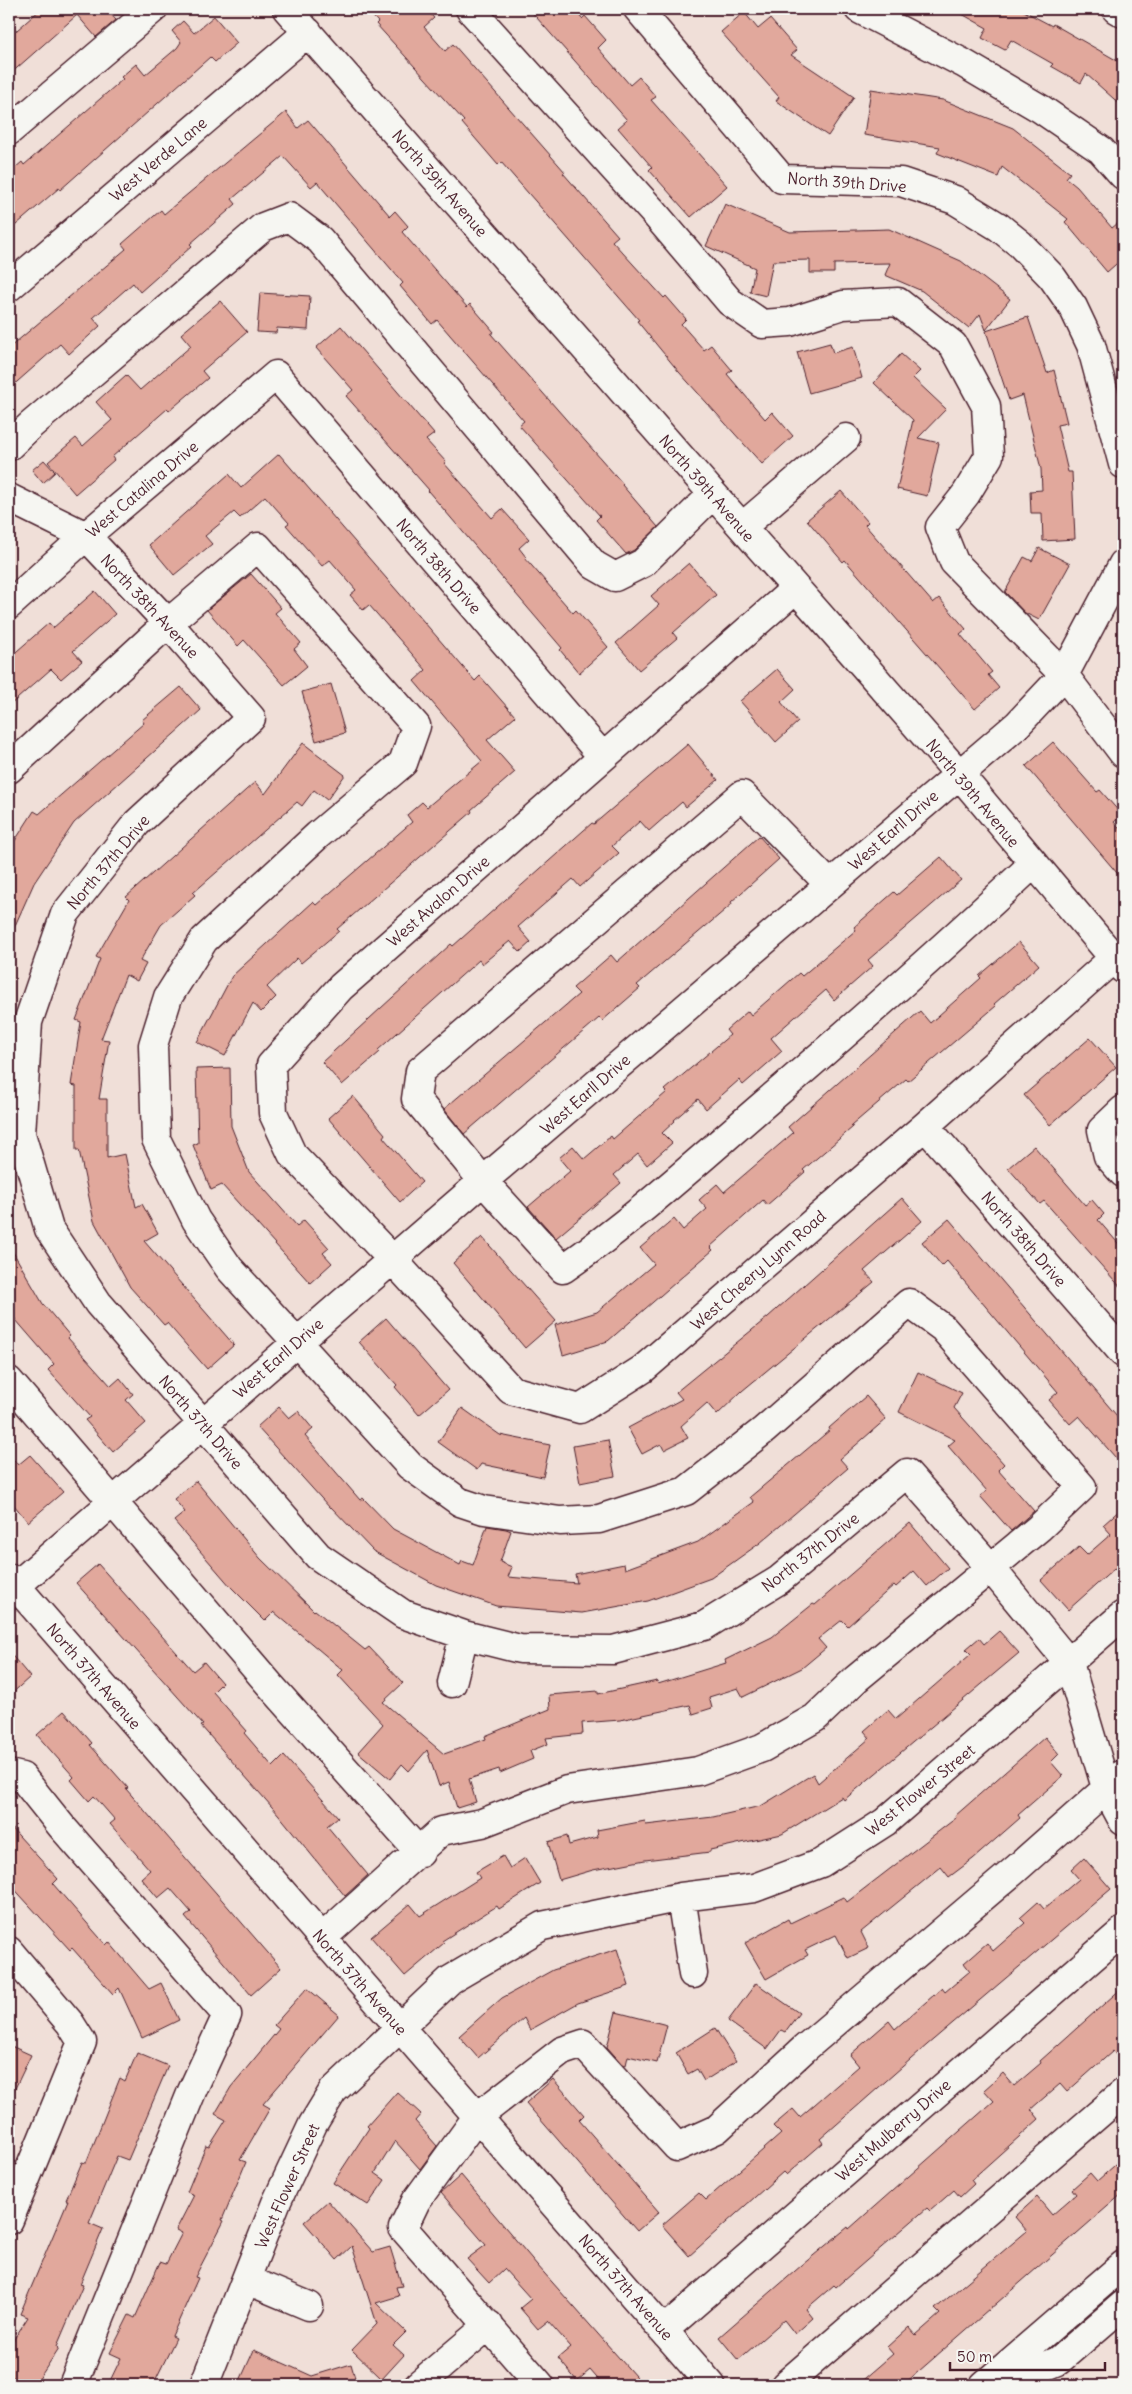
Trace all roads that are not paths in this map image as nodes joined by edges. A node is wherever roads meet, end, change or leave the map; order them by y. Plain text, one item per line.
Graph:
1 (153, 9) edge
2 (288, 9) edge
3 (470, 9) edge
4 (638, 9) edge
5 (859, 9) edge
6 (1116, 9) edge
7 (1123, 12) edge
8 (308, 32) junction
9 (9, 131) edge
10 (1123, 175) edge
11 (9, 287) edge
12 (276, 375) joint
13 (846, 438) dead end
14 (9, 446) edge
15 (1123, 464) edge
16 (713, 494) junction
17 (9, 498) edge
18 (742, 527) junction
19 (86, 536) junction
20 (1123, 564) edge
21 (796, 589) junction
22 (9, 605) edge
23 (168, 623) junction
24 (1064, 675) junction
25 (251, 718) joint
26 (1123, 753) edge
27 (602, 756) junction
28 (9, 769) edge
29 (959, 774) junction
30 (1033, 864) junction
31 (829, 884) junction
32 (1119, 964) edge
33 (1123, 1110) edge
34 (925, 1126) junction
35 (15, 1134) edge
36 (1123, 1173) edge
37 (483, 1181) junction
38 (393, 1260) junction
39 (297, 1343) junction
40 (1123, 1352) edge
41 (9, 1381) edge
42 (202, 1423) junction
43 (112, 1502) junction
44 (990, 1568) junction
45 (11, 1585) edge
46 (1123, 1616) edge
47 (464, 1635) junction
48 (1069, 1663) junction
49 (452, 1683) dead end
50 (9, 1774) edge
51 (1115, 1783) edge
52 (1123, 1821) edge
53 (420, 1853) junction
54 (681, 1897) junction
55 (1123, 1930) edge
56 (322, 1938) junction
57 (9, 1951) edge
58 (693, 1974) dead end
59 (400, 2028) junction
60 (1123, 2093) edge
61 (477, 2116) junction
62 (9, 2220) edge
63 (1123, 2265) edge
64 (247, 2280) junction
65 (1123, 2305) edge
66 (309, 2306) dead end
67 (489, 2325) junction
68 (664, 2330) junction
69 (73, 2385) edge
70 (204, 2385) edge
71 (418, 2385) edge
72 (540, 2385) edge
73 (711, 2385) edge
74 (785, 2385) edge
75 (984, 2385) edge
76 (1001, 2385) edge

1 - 9 street
2 - 8 street, North 39th Avenue
3 - 24 street
4 - 15 street, North 39th Drive
5 - 10 street
6 - 7 street
8 - 11 street, West Verde Lane
8 - 16 street, North 39th Avenue
12 - 19 street, West Catalina Drive
12 - 27 street, North 38th Drive
13 - 18 street
14 - 16 street
16 - 18 street, North 39th Avenue
17 - 19 street, North 38th Avenue
18 - 21 street, North 39th Avenue
19 - 22 street, West Catalina Drive
19 - 23 street, North 38th Avenue
20 - 24 street, West Earll Drive
21 - 27 street, West Avalon Drive
21 - 29 street, North 39th Avenue
23 - 25 street, North 38th Avenue
23 - 28 street
23 - 39 street
24 - 26 street
24 - 29 street, West Earll Drive
25 - 35 street, North 37th Drive
27 - 38 street, West Avalon Drive
29 - 30 street, North 39th Avenue
29 - 31 street, West Earll Drive
30 - 32 street, North 39th Avenue
30 - 37 street
31 - 37 street, West Earll Drive
31 - 37 street
32 - 34 street, West Cheery Lynn Road
33 - 36 street
34 - 38 street, West Cheery Lynn Road
34 - 40 street, North 38th Drive
35 - 42 street, North 37th Drive
37 - 38 street, West Earll Drive
38 - 39 street, West Earll Drive
39 - 42 street, West Earll Drive
39 - 44 street
41 - 43 street
42 - 43 street, West Earll Drive
42 - 47 street, North 37th Drive
43 - 45 street, West Earll Drive
43 - 53 street
44 - 47 street, North 37th Drive
44 - 48 street, North 37th Drive
44 - 53 street
45 - 56 street, North 37th Avenue
46 - 48 street, West Flower Street
47 - 49 street
48 - 51 street
48 - 54 street, West Flower Street
50 - 69 street
51 - 52 street
51 - 61 street
53 - 56 street
54 - 58 street
54 - 59 street, West Flower Street
55 - 68 street, West Mulberry Drive
56 - 59 street, North 37th Avenue
57 - 62 street
59 - 61 street, North 37th Avenue
59 - 64 street, West Flower Street
60 - 74 street
61 - 67 street
61 - 68 street, North 37th Avenue
63 - 75 street
64 - 66 street
64 - 70 street, West Flower Street
65 - 76 street
67 - 71 street
67 - 72 street
68 - 73 street, North 37th Avenue

